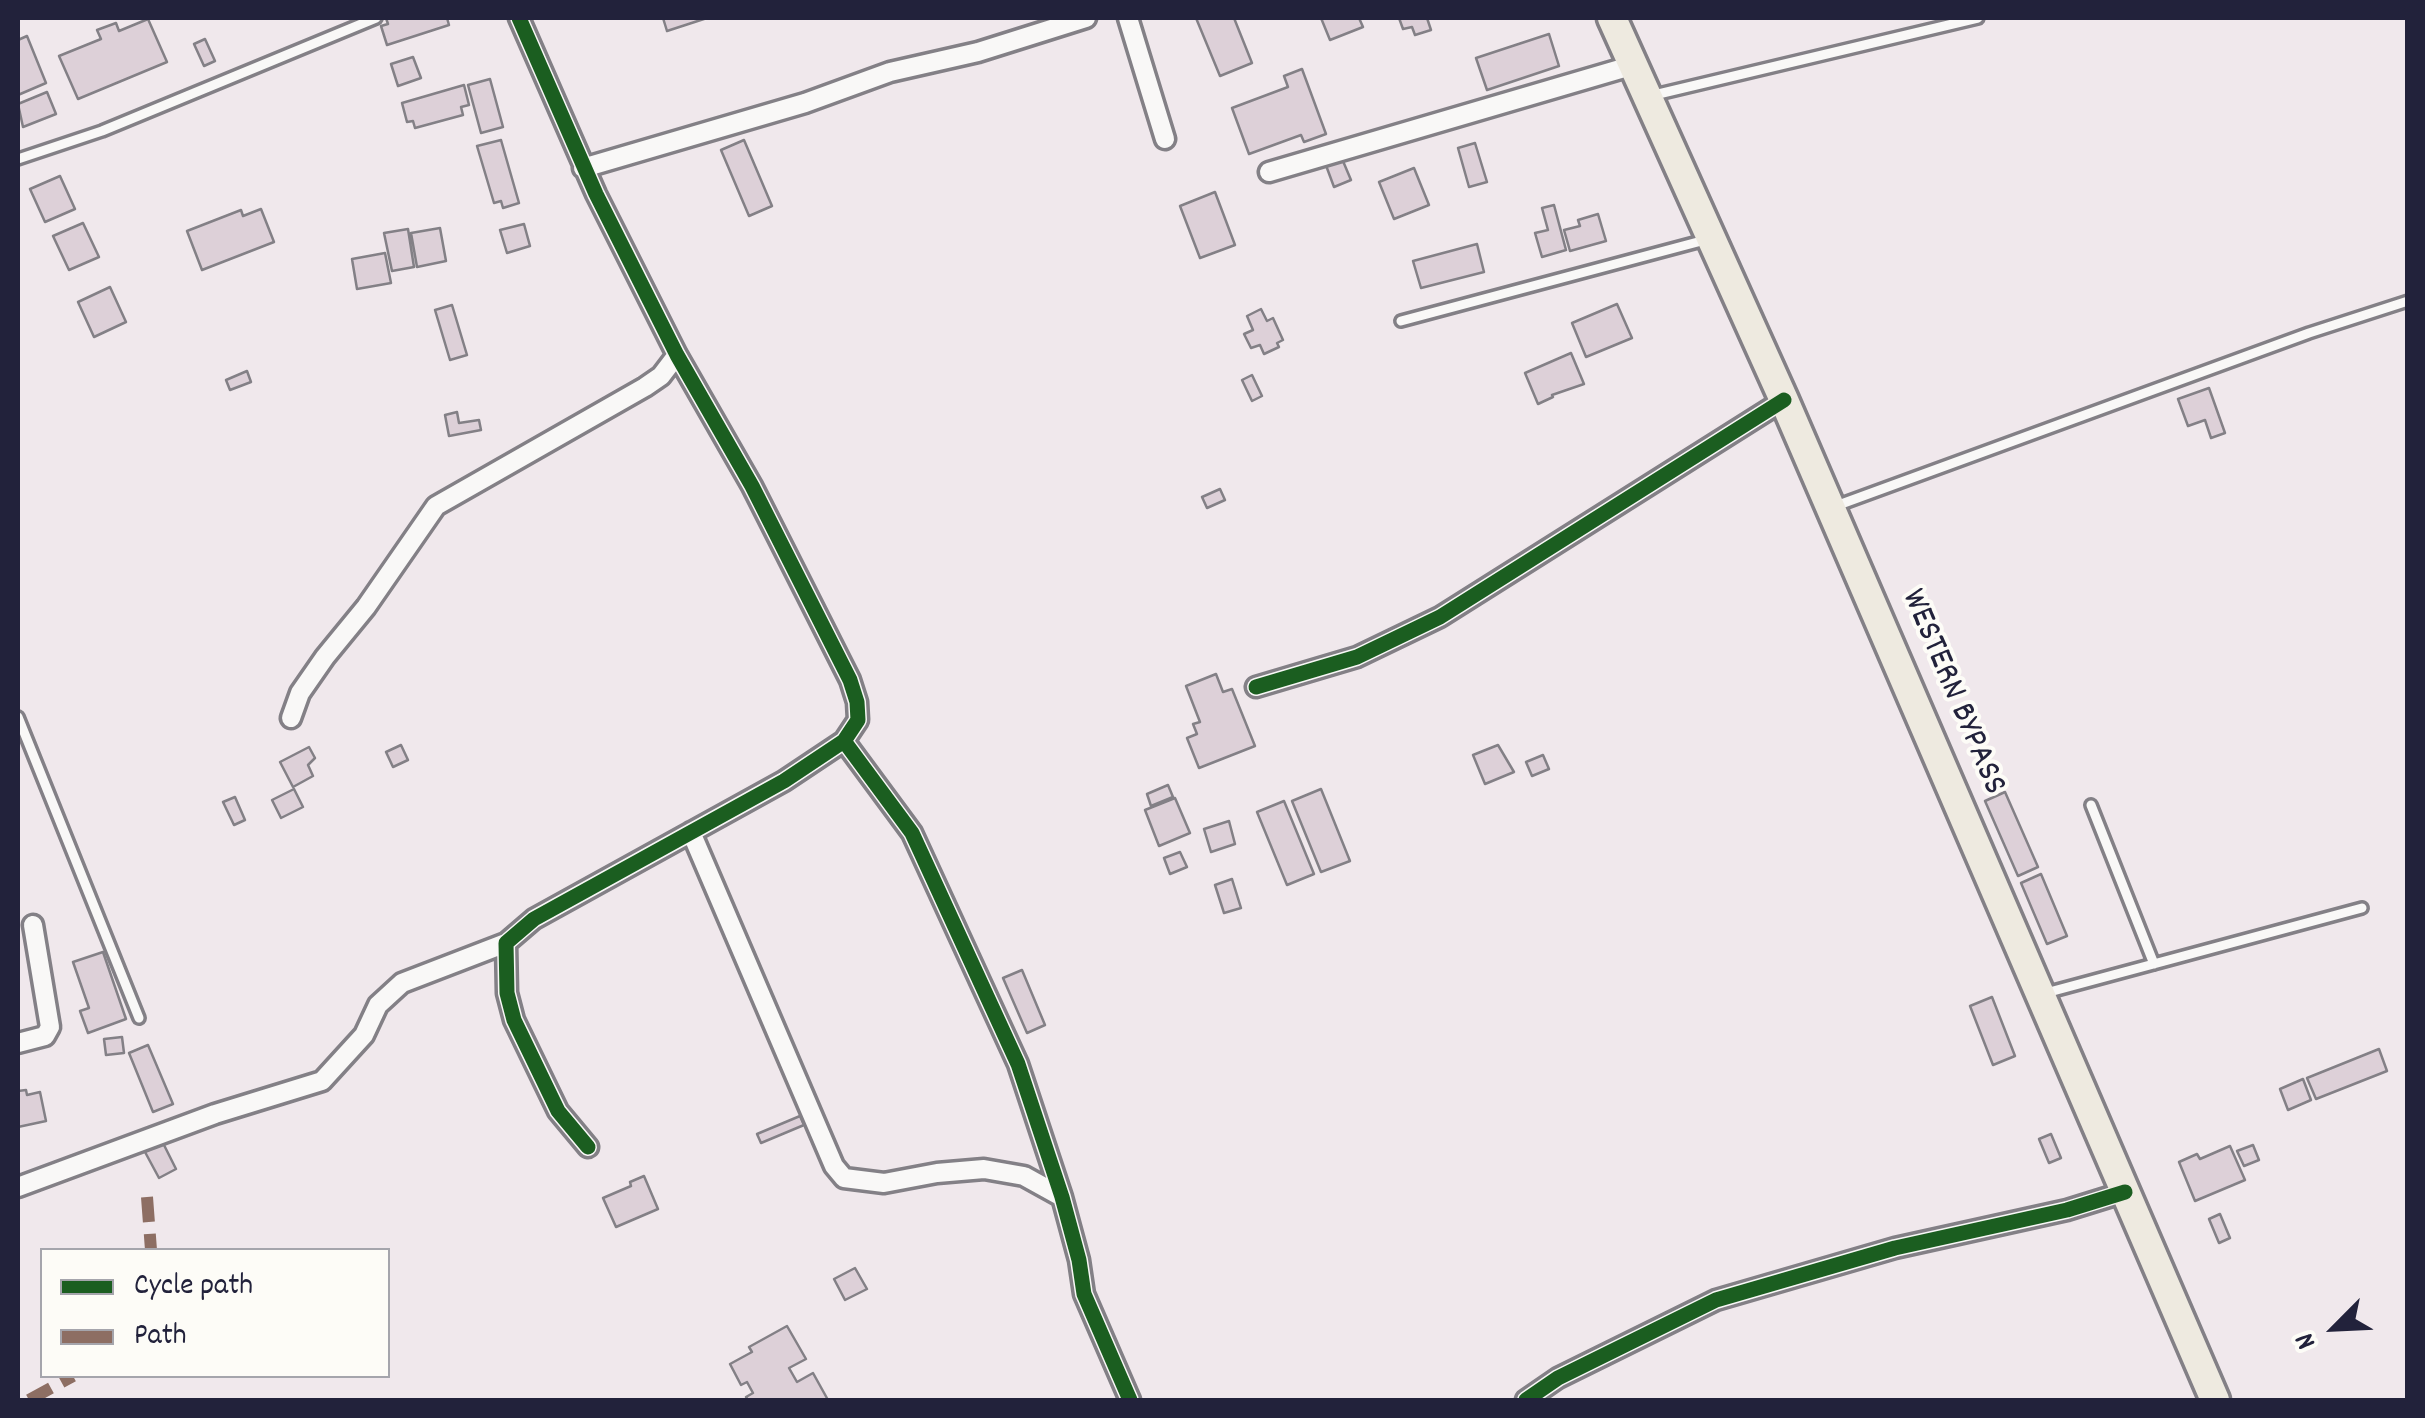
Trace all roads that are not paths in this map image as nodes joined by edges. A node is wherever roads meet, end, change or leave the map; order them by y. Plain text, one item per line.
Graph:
1 (376, 18) edge
2 (518, 18) edge
3 (1086, 18) edge
4 (1128, 18) edge
5 (1612, 18) edge
6 (1978, 18) edge
7 (1634, 66) junction
8 (1647, 96) junction
9 (1165, 139) dead end
10 (18, 159) edge
11 (583, 168) junction
12 (1270, 172) dead end
13 (1711, 238) junction
14 (2408, 301) edge
15 (1401, 321) dead end
16 (677, 356) junction
17 (1784, 400) junction
18 (1830, 508) junction
19 (1256, 686) dead end
20 (18, 717) edge
21 (292, 718) dead end
22 (844, 741) junction
23 (2091, 805) dead end
24 (691, 832) junction
25 (2362, 908) dead end
26 (33, 925) dead end
27 (506, 942) junction
28 (2154, 964) junction
29 (2040, 995) junction
30 (139, 1018) dead end
31 (18, 1043) edge
32 (588, 1147) dead end
33 (18, 1188) edge
34 (2124, 1192) junction
35 (1062, 1197) junction
36 (1130, 1400) edge
37 (1526, 1400) edge
38 (2215, 1400) edge

1 - 10 lane
2 - 11 street
3 - 11 street
4 - 9 street
5 - 7 main road, WESTERN BYPASS
6 - 8 lane
7 - 8 main road, WESTERN BYPASS
7 - 12 street
8 - 13 main road, WESTERN BYPASS
11 - 16 street
13 - 15 lane
13 - 17 main road, WESTERN BYPASS
14 - 18 lane
16 - 21 street
16 - 22 street
17 - 18 main road, WESTERN BYPASS
17 - 19 street
18 - 29 main road, WESTERN BYPASS
20 - 30 lane
22 - 24 street
22 - 35 street
23 - 28 lane
24 - 27 street
24 - 35 street
25 - 28 lane
26 - 31 street
27 - 32 street
27 - 33 street
28 - 29 lane
29 - 34 main road, WESTERN BYPASS
34 - 37 street
34 - 38 main road, WESTERN BYPASS
35 - 36 street

